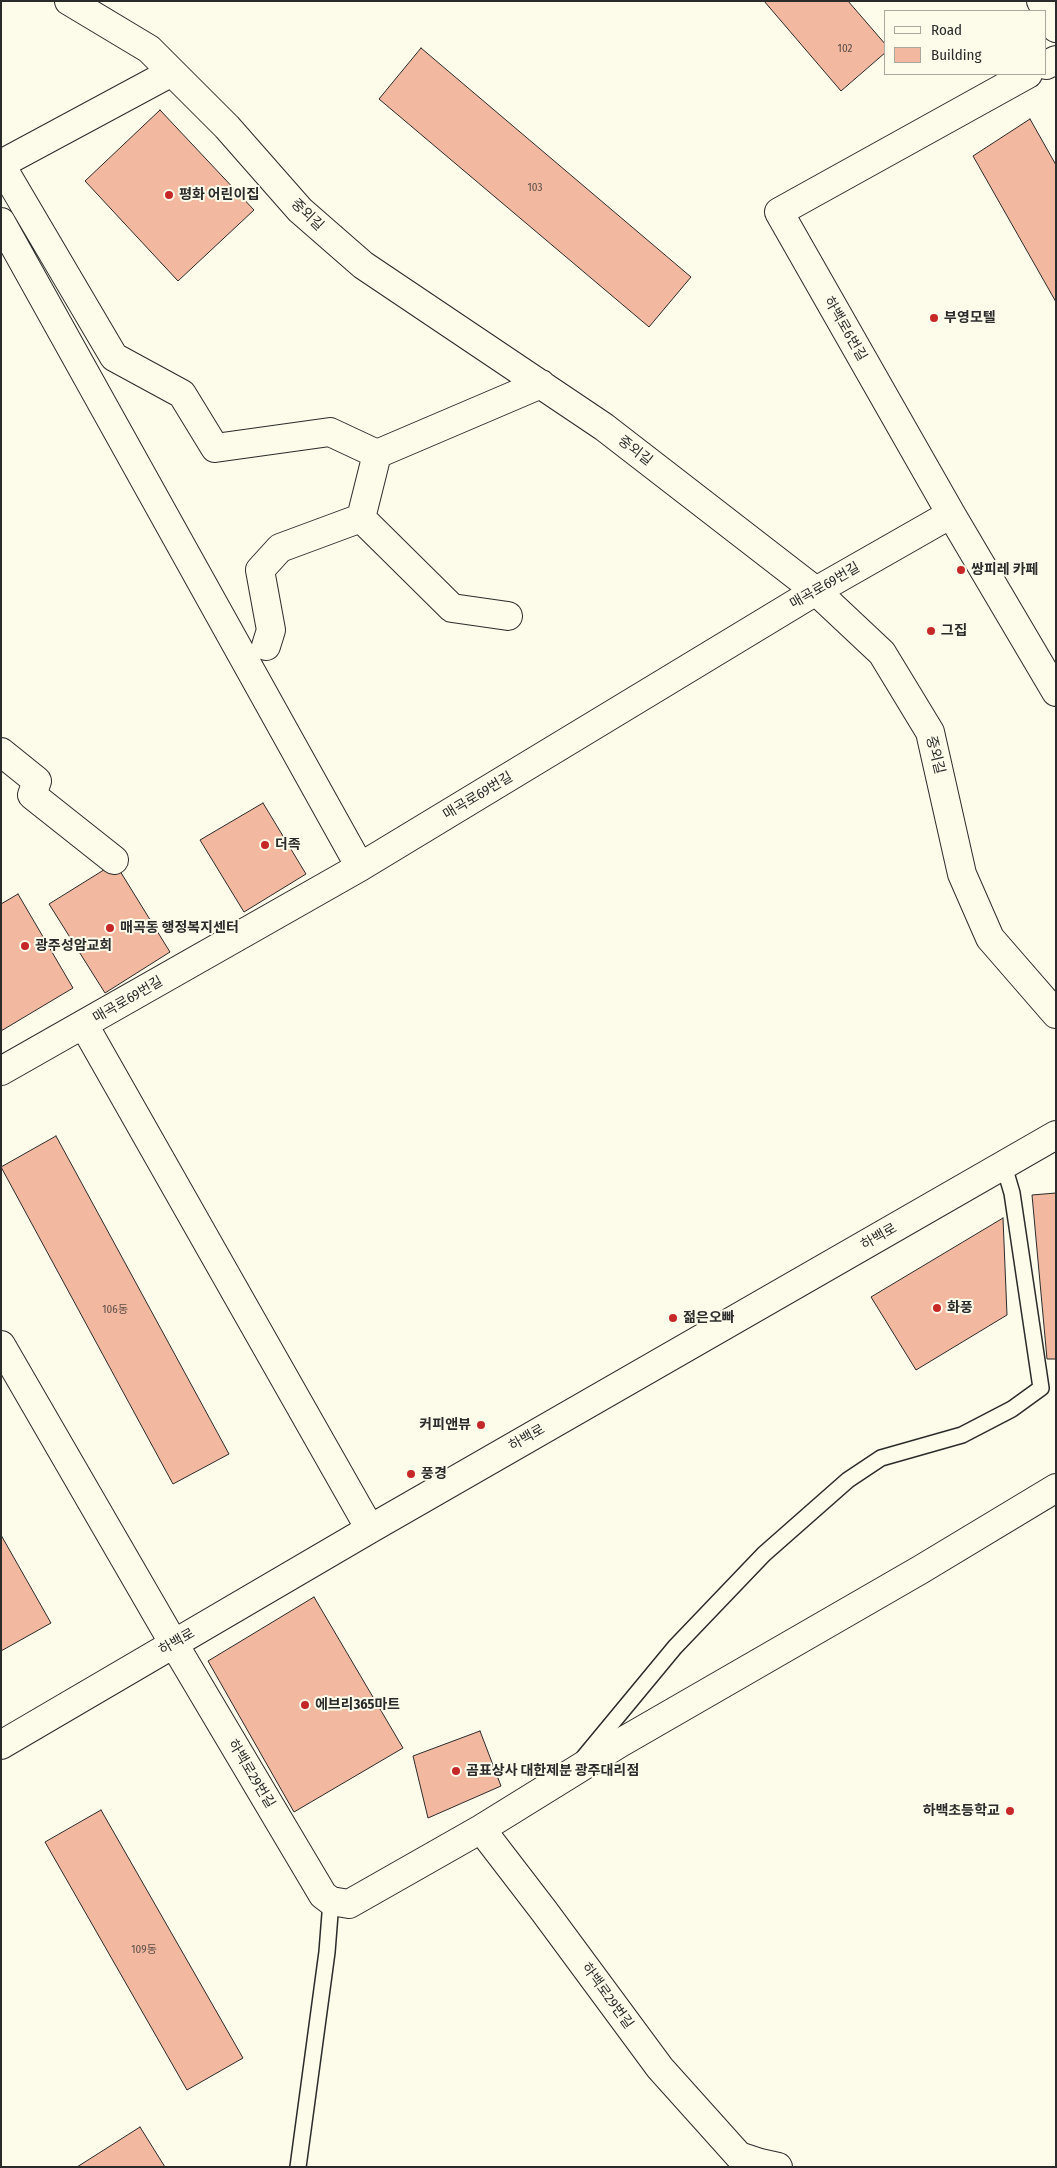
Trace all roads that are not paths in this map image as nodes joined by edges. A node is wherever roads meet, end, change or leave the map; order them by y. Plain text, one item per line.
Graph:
1 (69, 1) edge
2 (1047, 12) edge
3 (1056, 28) edge
4 (172, 72) junction
5 (1026, 75) edge
6 (1, 165) edge
7 (1, 222) edge
8 (541, 384) junction
9 (377, 454) junction
10 (951, 514) junction
11 (361, 518) junction
12 (816, 590) junction
13 (508, 616) dead end
14 (266, 646) dead end
15 (1056, 692) edge
16 (1, 752) edge
17 (114, 860) dead end
18 (360, 867) junction
19 (1056, 1014) edge
20 (84, 1024) junction
21 (1, 1071) edge
22 (1056, 1135) edge
23 (1004, 1166) junction
24 (1, 1345) edge
25 (1056, 1488) edge
26 (370, 1528) junction
27 (174, 1644) junction
28 (1, 1745) edge
29 (569, 1775) junction
30 (481, 1830) junction
31 (331, 1902) junction
32 (739, 2161) edge
33 (298, 2167) edge
34 (778, 2167) edge

1 - 4 street, 중외길
2 - 3 street
4 - 6 street
4 - 8 street, 중외길
5 - 10 street, 하백로6번길
6 - 9 street
7 - 18 street
8 - 9 street
8 - 12 street, 중외길
9 - 11 street
10 - 12 street, 매곡로69번길
10 - 15 street, 하백로6번길
11 - 13 street
11 - 14 street
12 - 18 street, 매곡로69번길
12 - 19 street, 중외길
16 - 17 street
18 - 20 street, 매곡로69번길
20 - 21 street, 매곡로69번길
20 - 26 street
22 - 23 street, 하백로
23 - 26 street, 하백로
23 - 29 lane
24 - 27 street, 하백로29번길
25 - 29 street
26 - 27 street, 하백로
27 - 28 street, 하백로
27 - 31 street, 하백로29번길
29 - 30 street
30 - 31 street
30 - 32 street, 하백로29번길
31 - 33 lane
32 - 34 street

